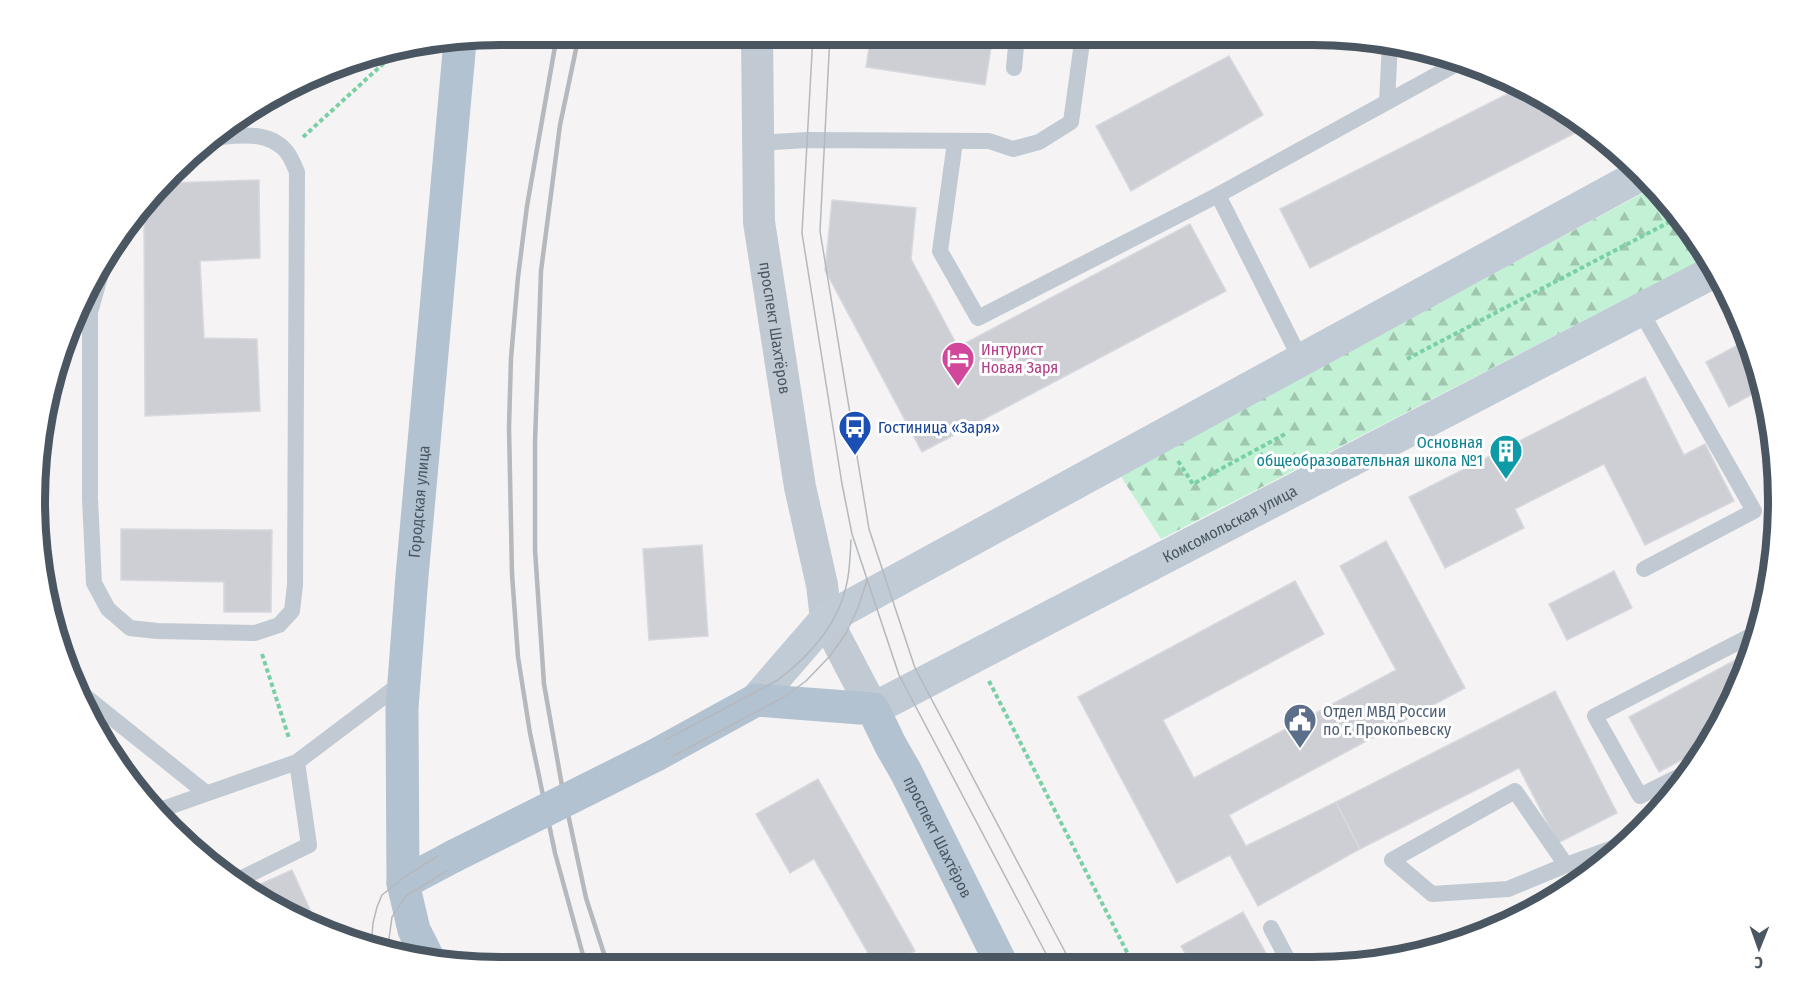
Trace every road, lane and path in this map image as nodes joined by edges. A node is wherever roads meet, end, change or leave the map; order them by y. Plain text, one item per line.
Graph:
1 (757, 45) edge
2 (1016, 45) edge
3 (1082, 45) edge
4 (459, 47) edge
5 (1390, 52) edge
6 (387, 60) edge
7 (1451, 67) edge
8 (1014, 68) dead end
9 (1387, 102) junction
10 (226, 137) edge
11 (955, 142) junction
12 (757, 143) junction
13 (287, 152) junction
14 (1634, 179) edge
15 (1218, 195) junction
16 (1672, 221) edge
17 (1708, 275) edge
18 (96, 292) edge
19 (1640, 310) junction
20 (1407, 359) dead end
21 (1301, 360) junction
22 (1287, 433) dead end
23 (1162, 435) junction
24 (1644, 569) dead end
25 (826, 619) junction
26 (255, 633) junction
27 (1747, 638) edge
28 (976, 655) junction
29 (403, 682) junction
30 (756, 700) junction
31 (91, 701) edge
32 (873, 709) junction
33 (297, 762) junction
34 (1674, 779) edge
35 (206, 793) junction
36 (164, 808) edge
37 (1603, 852) edge
38 (1566, 865) junction
39 (244, 877) edge
40 (403, 883) junction
41 (1271, 928) dead end
42 (424, 950) edge
43 (998, 957) edge
44 (1129, 957) edge
45 (1286, 957) edge

1 - 12 street, проспект Шахтёров
2 - 8 lane
3 - 11 lane
4 - 29 main road, Городская улица
5 - 9 lane
6 - 13 path
7 - 9 lane
9 - 15 lane
10 - 13 lane
11 - 12 lane
11 - 15 lane
12 - 25 street, проспект Шахтёров
13 - 26 lane
14 - 21 main road
15 - 21 lane
16 - 20 path
17 - 19 main road, Комсомольская улица
18 - 26 lane
19 - 24 lane
19 - 28 main road, Комсомольская улица
21 - 23 main road
22 - 23 path
23 - 25 main road
25 - 30 main road
25 - 32 street
26 - 33 path
27 - 34 lane
28 - 32 main road, Комсомольская улица
28 - 44 path
29 - 33 lane
29 - 40 main road, Городская улица
30 - 32 main road
30 - 40 main road, bridge
31 - 35 lane
32 - 43 main road, проспект Шахтёров
33 - 35 lane
33 - 39 lane
35 - 36 lane
37 - 38 lane
38 - 38 lane
40 - 42 main road, Городская улица
41 - 45 lane

